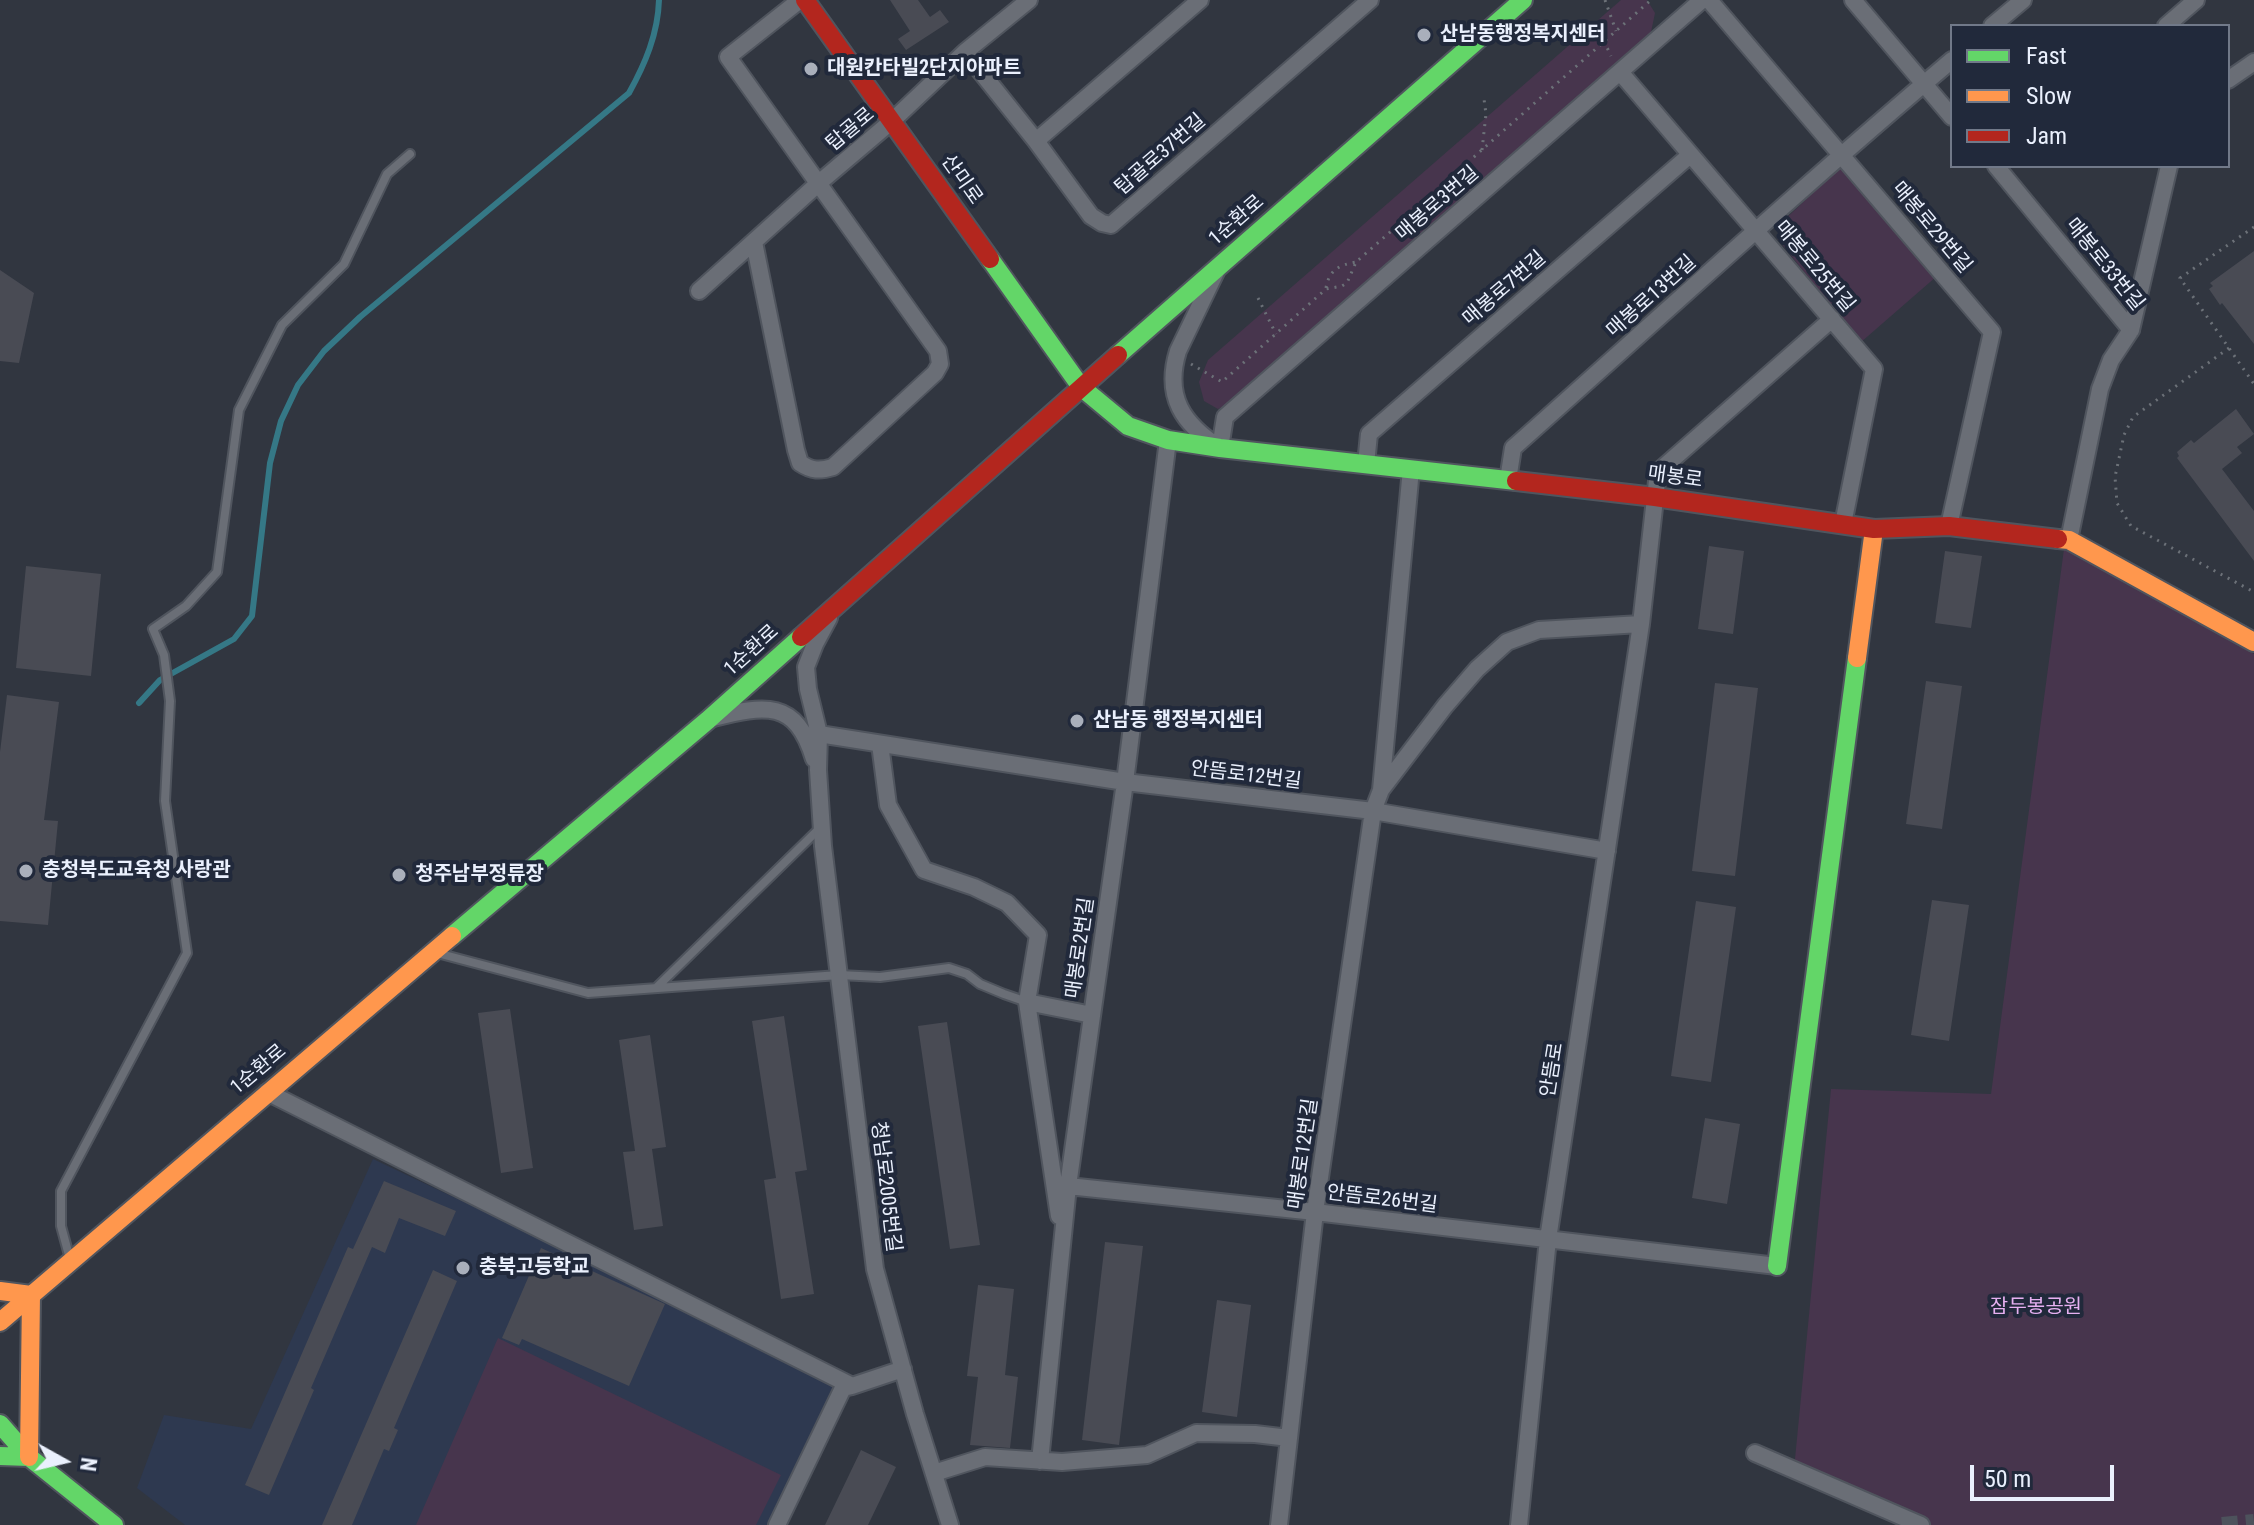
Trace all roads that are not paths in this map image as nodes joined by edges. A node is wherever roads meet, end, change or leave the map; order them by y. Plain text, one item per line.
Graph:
1 (803, 0) edge
2 (1029, 0) edge
3 (1200, 0) edge
4 (1370, 0) edge
5 (1523, 0) edge
6 (1702, 0) edge
7 (1709, 0) edge
8 (2023, 0) edge
9 (2196, 0) edge
10 (1860, 2) edge
11 (1994, 24) edge
12 (2168, 24) edge
13 (965, 52) junction
14 (1950, 62) edge
15 (2254, 62) edge
16 (1620, 72) junction
17 (2230, 79) edge
18 (1923, 85) junction
19 (1950, 115) edge
20 (892, 121) junction
21 (1036, 141) junction
22 (1842, 153) junction
23 (410, 154) dead end
24 (1690, 155) junction
25 (2001, 168) edge
26 (2169, 168) edge
27 (820, 182) junction
28 (1758, 231) junction
29 (754, 242) junction
30 (1219, 266) junction
31 (699, 291) dead end
32 (1832, 319) junction
33 (2131, 330) junction
34 (1081, 387) junction
35 (1168, 440) junction
36 (1220, 448) junction
37 (1366, 464) junction
38 (1411, 469) junction
39 (1508, 480) junction
40 (1655, 497) junction
41 (1843, 524) junction
42 (1949, 526) junction
43 (1874, 529) junction
44 (2069, 540) junction
45 (836, 606) junction
46 (1641, 624) junction
47 (2254, 642) edge
48 (708, 720) junction
49 (819, 734) junction
50 (880, 744) junction
51 (818, 770) junction
52 (1125, 782) junction
53 (1381, 790) junction
54 (1373, 811) junction
55 (821, 827) junction
56 (1607, 851) junction
57 (433, 952) junction
58 (839, 975) junction
59 (656, 988) junction
60 (1027, 1002) junction
61 (1092, 1015) junction
62 (267, 1092) junction
63 (1068, 1186) junction
64 (1315, 1212) junction
65 (1548, 1239) junction
66 (1062, 1240) junction
67 (70, 1260) junction
68 (1777, 1266) joint
69 (0, 1291) edge
70 (31, 1295) junction
71 (0, 1322) edge
72 (903, 1369) junction
73 (852, 1386) junction
74 (0, 1424) edge
75 (1289, 1438) junction
76 (1755, 1453) dead end
77 (0, 1456) edge
78 (29, 1457) junction
79 (1040, 1461) junction
80 (934, 1473) junction
81 (114, 1525) edge
82 (777, 1525) edge
83 (950, 1525) edge
84 (1279, 1525) edge
85 (1519, 1525) edge
86 (1921, 1525) edge

1 - 20 street, 산미로
1 - 27 street
2 - 13 street, 탑골로
3 - 21 street
4 - 21 street, 탑골로37번길
5 - 30 street, 1순환로
6 - 16 street, 매봉로3번길
7 - 22 street, 매봉로29번길
8 - 11 street
9 - 12 street
10 - 18 street
13 - 20 street, 탑골로
13 - 21 street, 탑골로37번길
14 - 18 street, 매봉로13번길
15 - 17 street
16 - 24 street, 매봉로25번길
16 - 36 street, 매봉로3번길
18 - 19 street
18 - 22 street, 매봉로13번길
20 - 27 street, 탑골로
20 - 34 street, 산미로
22 - 28 street, 매봉로13번길
22 - 42 street, 매봉로29번길
23 - 67 lane
24 - 28 street, 매봉로25번길
24 - 37 street, 매봉로7번길
25 - 33 street, 매봉로33번길
26 - 33 street
27 - 29 street, 탑골로
27 - 29 street
28 - 32 street, 매봉로25번길
28 - 39 street, 매봉로13번길
29 - 31 street, 탑골로
30 - 34 street, 1순환로
30 - 36 street
32 - 40 street, 안뜸로
32 - 41 street, 매봉로25번길
33 - 44 street, 매봉로33번길
34 - 35 street, 매봉로
34 - 45 street, 1순환로
35 - 36 street, 매봉로
35 - 52 street, 매봉로2번길
36 - 37 street, 매봉로
37 - 38 street, 매봉로
38 - 39 street, 매봉로
38 - 53 street, 매봉로12번길
39 - 40 street, 매봉로
40 - 41 street, 매봉로
40 - 46 street, 안뜸로
41 - 43 street, 매봉로
42 - 43 street, 매봉로
42 - 44 street, 매봉로
43 - 68 street
44 - 47 street, 매봉로
45 - 48 street, 1순환로
45 - 49 street
46 - 53 street, 매봉로12번길
46 - 56 street, 안뜸로
48 - 51 street
48 - 57 street, 1순환로
49 - 50 street, 안뜸로12번길
49 - 51 street
50 - 52 street, 안뜸로12번길
50 - 60 street
51 - 55 street, 청남로2005번길
52 - 54 street, 안뜸로12번길
52 - 61 street, 매봉로2번길
53 - 54 street, 매봉로12번길
54 - 56 street, 안뜸로12번길
54 - 64 street, 매봉로12번길
55 - 58 street, 청남로2005번길
55 - 59 lane
56 - 65 street, 안뜸로
57 - 59 lane
57 - 62 street, 1순환로
58 - 59 lane
58 - 60 lane
58 - 72 street, 청남로2005번길
60 - 61 street
60 - 66 street
61 - 63 street, 매봉로2번길
62 - 67 street, 1순환로
62 - 73 street
63 - 64 street, 안뜸로26번길
63 - 66 street, 매봉로2번길
64 - 65 street, 안뜸로26번길
64 - 75 street, 매봉로12번길
65 - 68 street, 안뜸로26번길
65 - 85 street, 안뜸로
66 - 79 street, 매봉로2번길
67 - 70 street, 1순환로
69 - 70 street
70 - 71 street, 1순환로
70 - 78 street
72 - 73 street
72 - 80 street, 청남로2005번길
73 - 82 street
74 - 78 street
75 - 79 street
75 - 84 street, 매봉로12번길
76 - 86 street
77 - 78 street
78 - 81 street
79 - 80 street
80 - 83 street, 청남로2005번길

